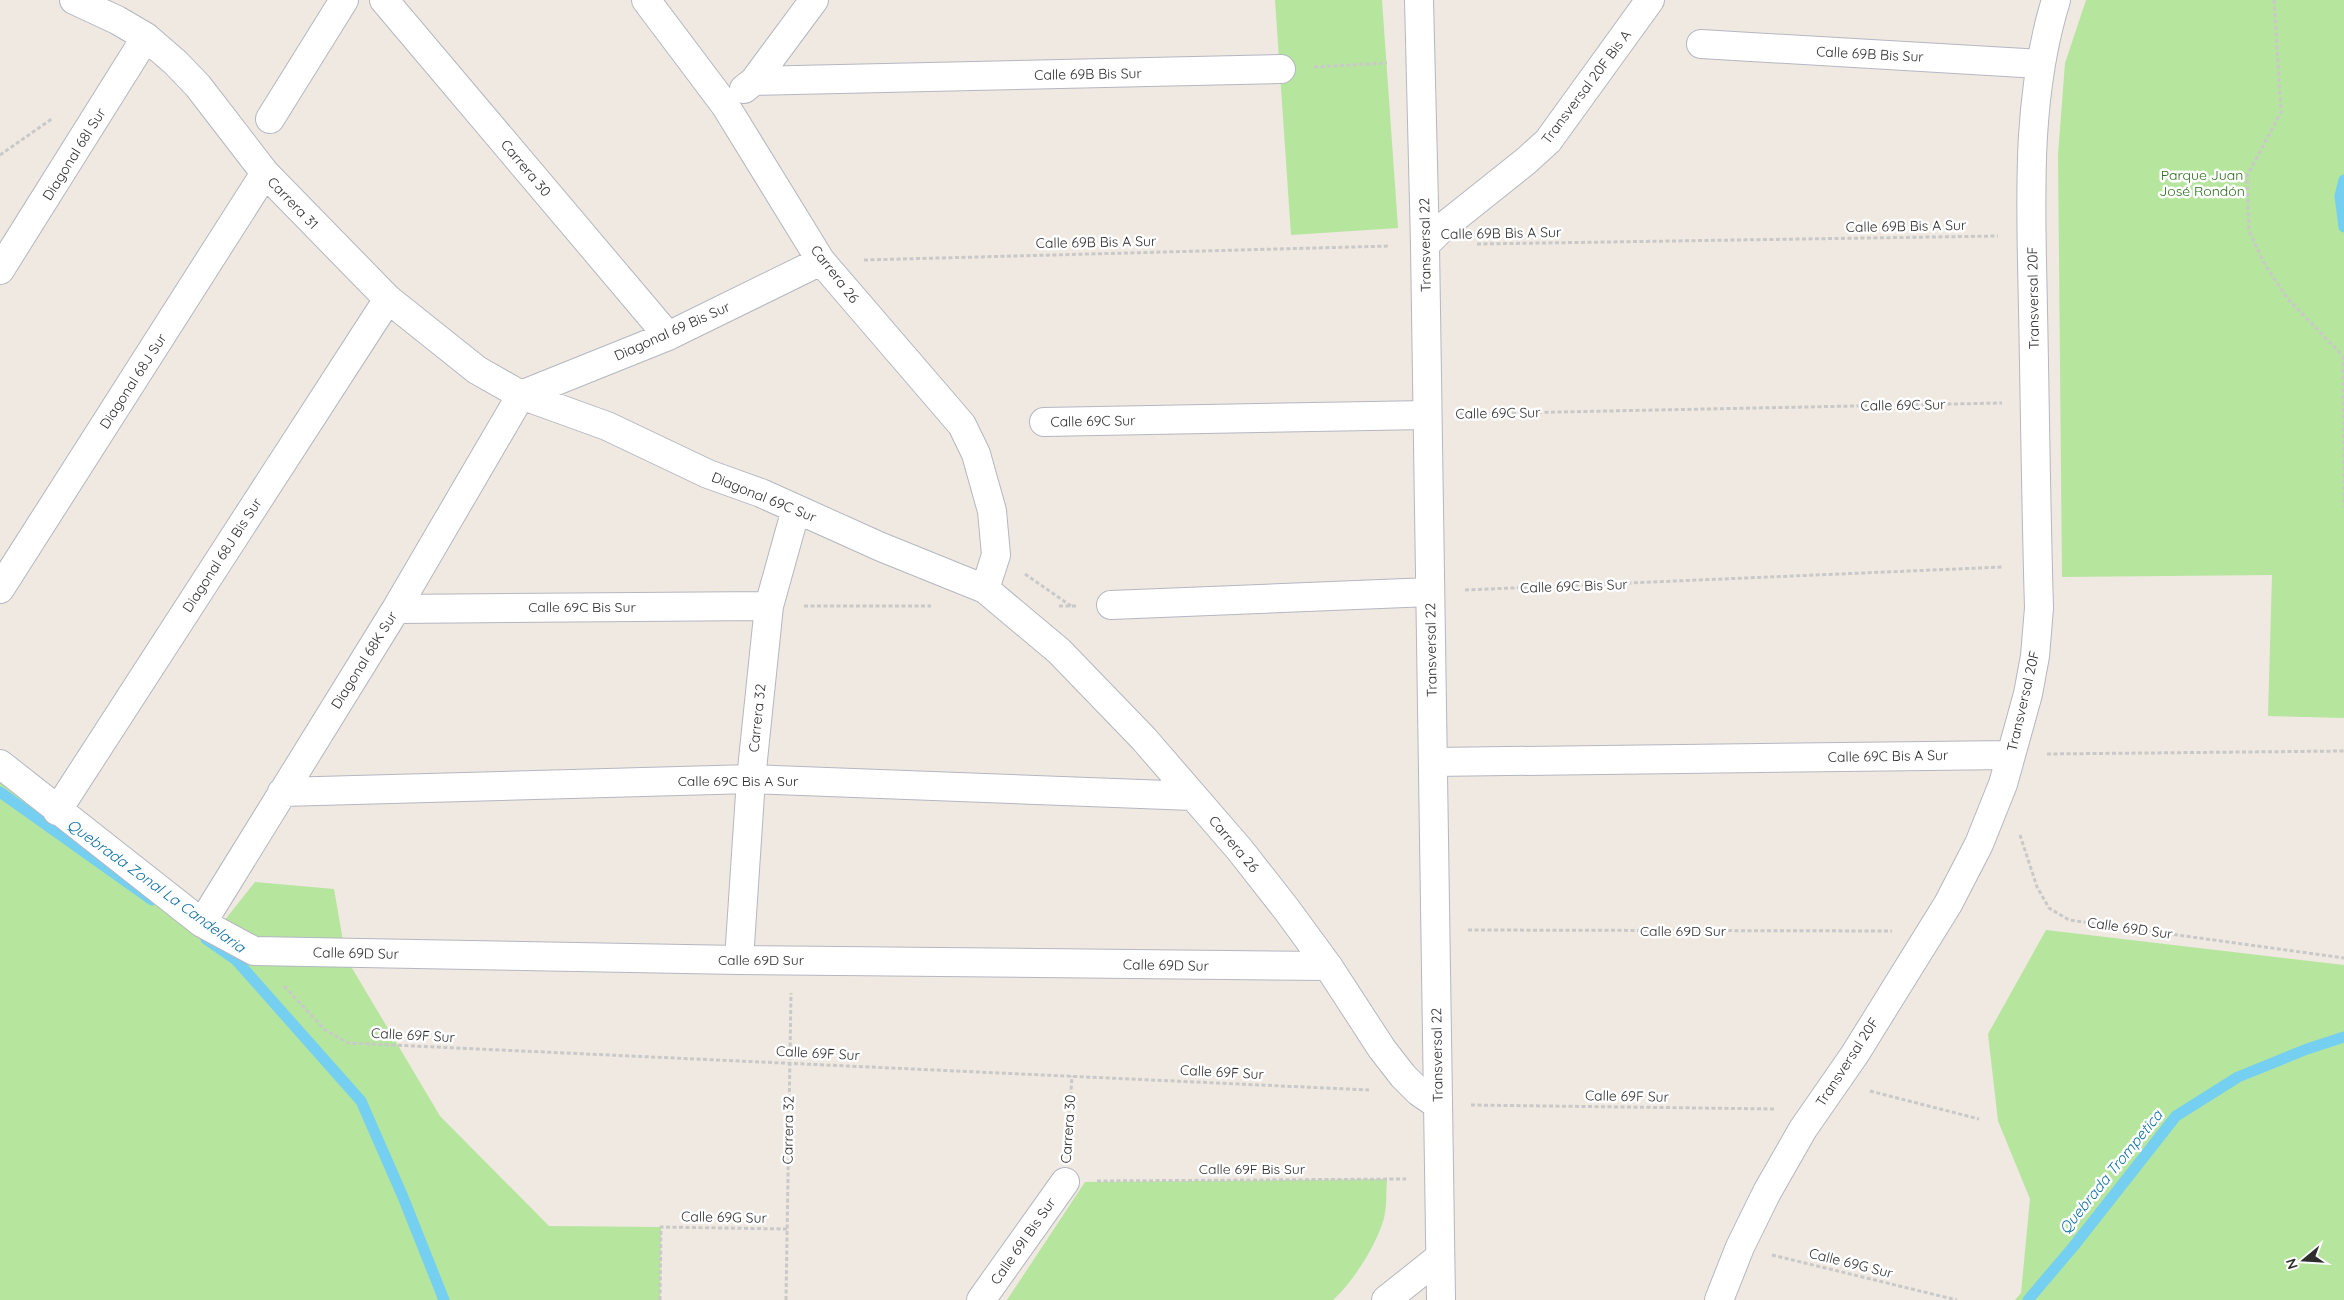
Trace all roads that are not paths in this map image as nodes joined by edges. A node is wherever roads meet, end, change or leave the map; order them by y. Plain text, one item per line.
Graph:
1 (344, 0) edge
2 (384, 0) edge
3 (646, 0) edge
4 (814, 0) edge
5 (1419, 0) edge
6 (1650, 0) edge
7 (2056, 0) edge
8 (78, 1) edge
9 (124, 10) edge
10 (146, 37) junction
11 (1700, 44) dead end
12 (2040, 64) junction
13 (1281, 69) road end
14 (754, 81) junction
15 (725, 105) junction
16 (270, 119) dead end
17 (265, 174) junction
18 (1425, 245) junction
19 (821, 261) junction
20 (0, 270) edge
21 (388, 299) junction
22 (668, 336) junction
23 (521, 396) junction
24 (1427, 415) junction
25 (1044, 422) dead end
26 (796, 509) junction
27 (0, 589) edge
28 (1430, 592) junction
29 (994, 597) junction
30 (1111, 605) dead end
31 (769, 606) junction
32 (396, 609) junction
33 (2011, 755) junction
34 (1433, 762) junction
35 (0, 764) edge
36 (751, 779) junction
37 (282, 792) junction
38 (1194, 796) junction
39 (57, 811) junction
40 (202, 922) junction
41 (739, 960) junction
42 (1328, 966) junction
43 (1428, 1098) junction
44 (1065, 1182) road end
45 (1440, 1257) junction
46 (981, 1300) edge
47 (1386, 1300) edge
48 (1441, 1300) edge
49 (1719, 1300) edge

1 - 16 street
2 - 22 street, Carrera 30
3 - 15 street, Carrera 26
4 - 14 street
5 - 18 street, Transversal 22
6 - 18 street, Transversal 20F Bis A
7 - 12 street, Transversal 20F
8 - 9 street, Carrera 31
9 - 10 street, Carrera 31
10 - 17 street, Carrera 31
10 - 20 street, Diagonal 68I Sur
11 - 12 street, Calle 69B Bis Sur
12 - 33 street, Transversal 20F
13 - 14 street, Calle 69B Bis Sur
14 - 15 street
15 - 19 street, Carrera 26
17 - 21 street, Carrera 31
17 - 27 street, Diagonal 68J Sur
18 - 24 street, Transversal 22
19 - 22 street, Diagonal 69 Bis Sur
19 - 29 street, Carrera 26
21 - 23 street, Carrera 31
21 - 39 street, Diagonal 68J Bis Sur
22 - 23 street, Diagonal 69 Bis Sur
23 - 26 street, Diagonal 69C Sur
23 - 32 street, Diagonal 68K Sur
24 - 25 street, Calle 69C Sur
24 - 28 street, Transversal 22
26 - 29 street, Diagonal 69C Sur
26 - 31 street, Carrera 32
28 - 30 street
28 - 34 street, Transversal 22
29 - 38 street, Carrera 26
31 - 32 street, Calle 69C Bis Sur
31 - 36 street, Carrera 32
32 - 37 street, Diagonal 68K Sur
33 - 34 street, Calle 69C Bis A Sur
33 - 49 street, Transversal 20F
34 - 43 street, Transversal 22
35 - 39 street, Calle 69D Sur
36 - 37 street, Calle 69C Bis A Sur
36 - 38 street, Calle 69C Bis A Sur
36 - 41 street, Carrera 32
37 - 40 street, Diagonal 68K Sur
38 - 42 street, Carrera 26
39 - 40 street, Calle 69D Sur
40 - 41 street, Calle 69D Sur
41 - 42 street, Calle 69D Sur
42 - 43 street, Carrera 26
43 - 45 street, Transversal 22
44 - 46 street, Calle 69I Bis Sur
45 - 47 street
45 - 48 street, Transversal 22

